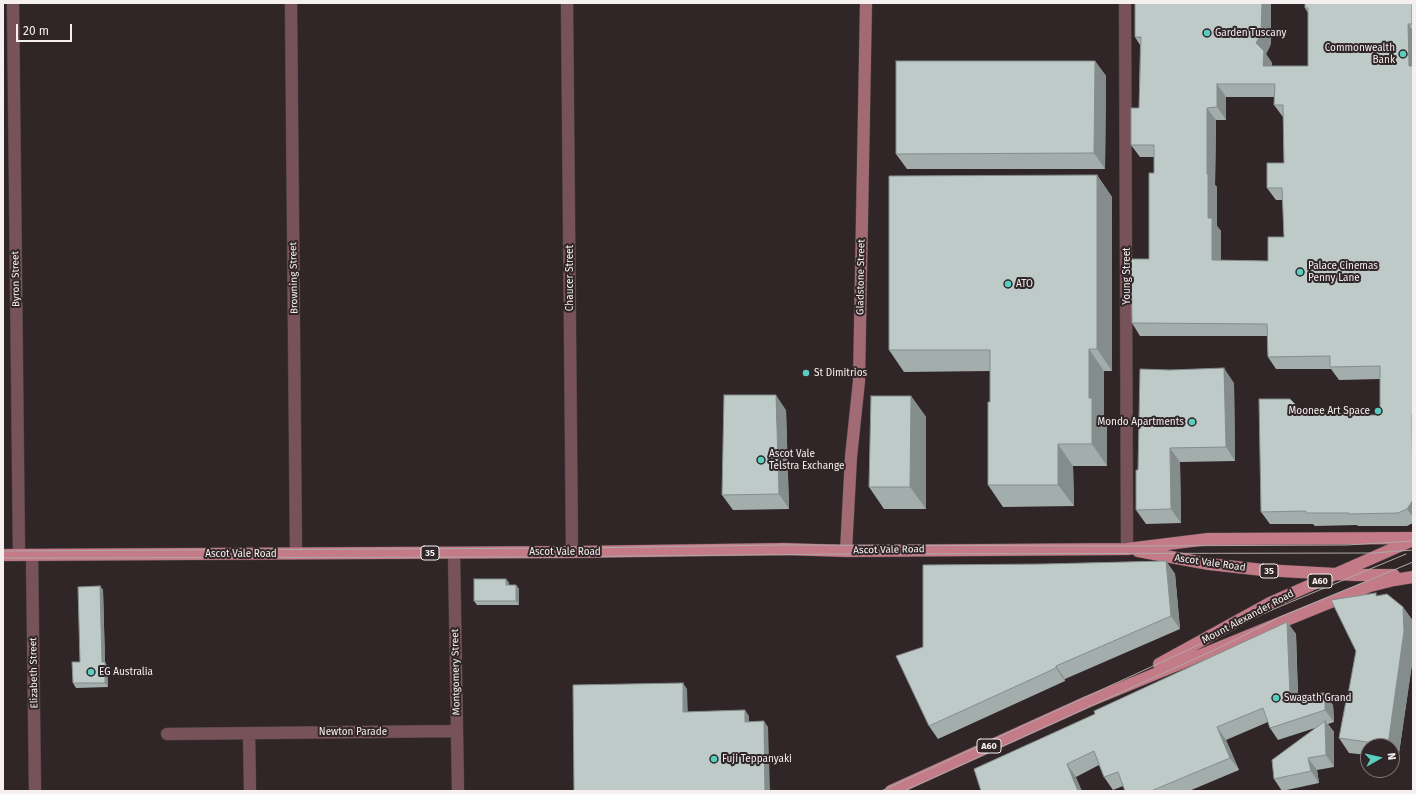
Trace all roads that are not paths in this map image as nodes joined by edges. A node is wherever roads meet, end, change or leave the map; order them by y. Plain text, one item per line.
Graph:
1 (13, 3) edge
2 (291, 3) edge
3 (567, 3) edge
4 (866, 3) edge
5 (1126, 3) edge
6 (1413, 539) edge
7 (1127, 549) junction
8 (846, 551) junction
9 (572, 552) junction
10 (296, 553) junction
11 (454, 553) junction
12 (3, 555) edge
13 (19, 555) junction
14 (32, 555) junction
15 (1335, 574) junction
16 (1413, 576) edge
17 (1087, 702) junction
18 (457, 731) junction
19 (249, 733) junction
20 (167, 734) dead end
21 (912, 786) edge
22 (35, 791) edge
23 (250, 791) edge
24 (458, 791) edge
25 (891, 791) edge

1 - 13 street, Byron Street
2 - 10 street, Browning Street
3 - 9 street, Chaucer Street
4 - 8 street, Gladstone Street
5 - 7 street, Young Street
6 - 7 main road, Ascot Vale Road / 35
6 - 15 main road, Mount Alexander Road / A60
7 - 8 main road, Ascot Vale Road / 35
7 - 15 main road, Ascot Vale Road / 35
8 - 9 main road, Ascot Vale Road / 35
9 - 11 main road, Ascot Vale Road / 35
10 - 11 main road, Ascot Vale Road / 35
10 - 14 main road, Ascot Vale Road / 35
11 - 18 street, Montgomery Street
12 - 13 main road, Ascot Vale Road / 35
13 - 14 main road, Ascot Vale Road / 35
14 - 22 street, Elizabeth Street
15 - 16 main road, Ascot Vale Road / 35
15 - 17 main road, Mount Alexander Road / A60
16 - 17 main road, Mount Alexander Road / A60
17 - 21 main road, Mount Alexander Road / A60
18 - 19 street, Newton Parade
18 - 24 street, Montgomery Street
19 - 20 street, Newton Parade
19 - 23 street
21 - 25 main road, Mount Alexander Road / A60

